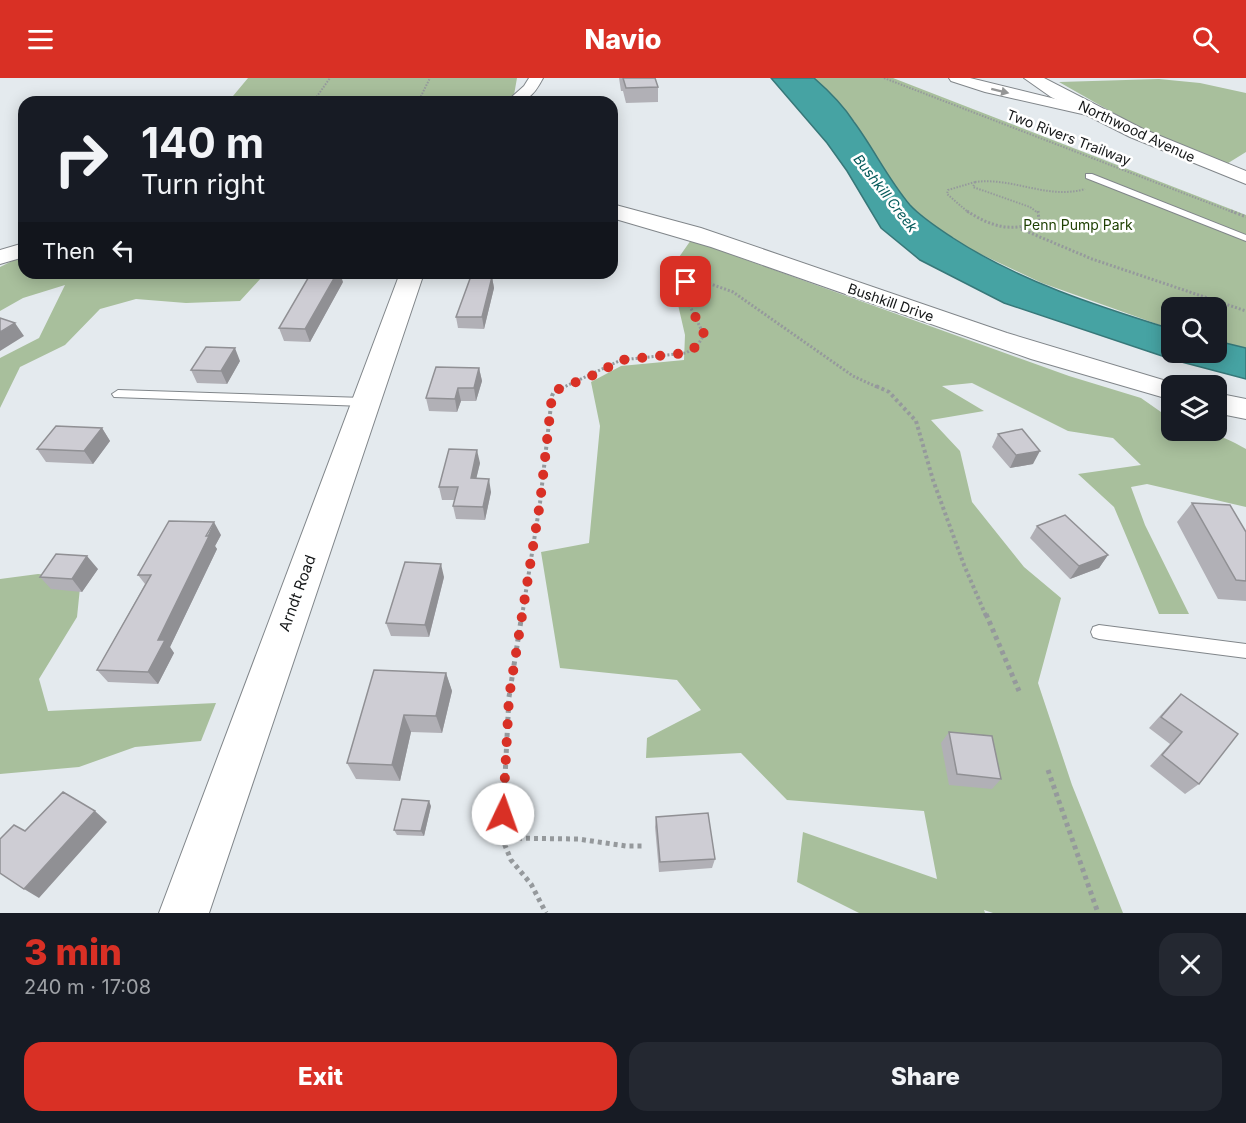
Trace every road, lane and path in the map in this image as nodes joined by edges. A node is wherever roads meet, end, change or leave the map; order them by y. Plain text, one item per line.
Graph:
1 (330, 78) edge
2 (430, 78) edge
3 (536, 78) edge
4 (884, 78) edge
5 (956, 78) edge
6 (1032, 78) edge
7 (317, 96) edge
8 (421, 96) edge
9 (521, 96) edge
10 (1091, 112) junction
11 (1093, 178) joint
12 (1246, 178) edge
13 (975, 182) junction
14 (618, 212) edge
15 (1246, 217) edge
16 (1020, 229) junction
17 (1246, 238) edge
18 (18, 252) edge
19 (0, 257) edge
20 (410, 279) edge
21 (1246, 311) edge
22 (1161, 388) edge
23 (118, 394) dead end
24 (364, 402) junction
25 (1227, 405) edge
26 (1246, 409) edge
27 (1099, 632) dead end
28 (1246, 651) edge
29 (1019, 691) dead end
30 (1048, 770) dead end
31 (502, 838) junction
32 (643, 846) dead end
33 (184, 913) edge
34 (546, 913) edge
35 (1098, 913) edge

1 - 7 path
2 - 8 path
3 - 9 street
4 - 15 path, Two Rivers Trailway
5 -> 10 street
6 - 10 street, Northwood Avenue
10 - 12 street, Northwood Avenue
11 - 13 path
11 - 17 lane
13 - 16 path
13 - 16 path
14 - 22 street, Bushkill Drive
16 - 21 path
18 - 19 street
20 - 24 street, Arndt Road
23 - 24 lane
24 - 33 street, Arndt Road
25 - 26 street
27 - 28 lane
29 - 31 path
30 - 35 path
31 - 32 path
31 - 34 path

